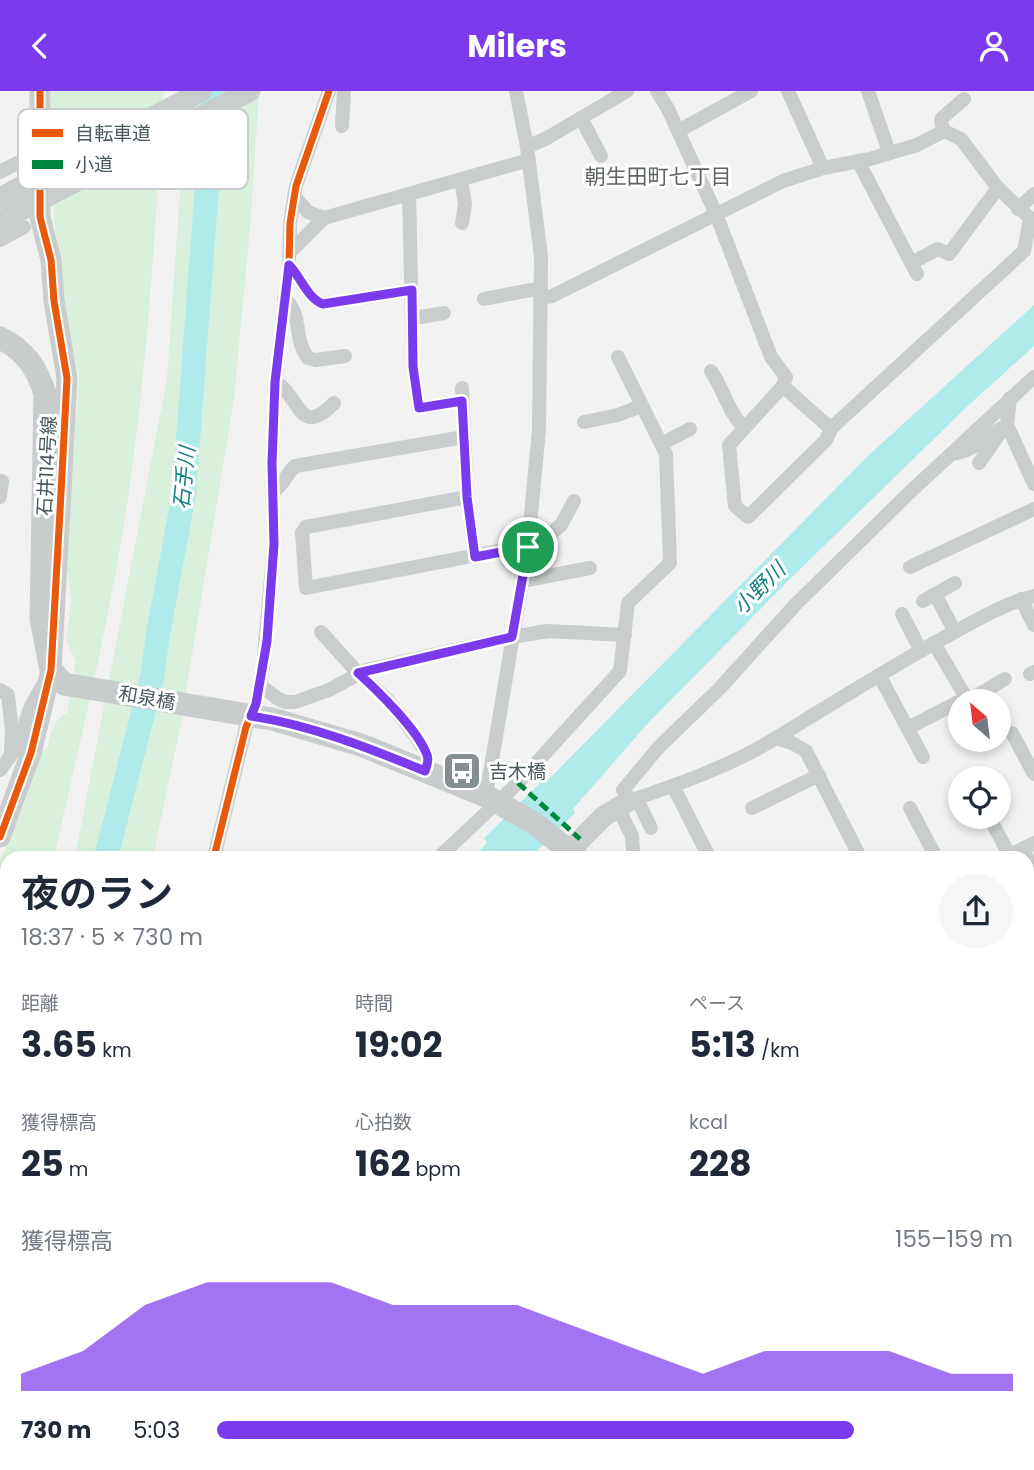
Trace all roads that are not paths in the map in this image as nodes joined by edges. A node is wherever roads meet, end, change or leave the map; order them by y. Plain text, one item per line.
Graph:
1 (40, 91) edge
2 (202, 91) edge
3 (250, 91) edge
4 (328, 91) edge
5 (344, 91) edge
6 (516, 91) edge
7 (627, 91) edge
8 (657, 91) edge
9 (751, 91) edge
10 (788, 91) edge
11 (868, 91) edge
12 (964, 99) dead end
13 (40, 109) edge
14 (168, 109) edge
15 (218, 109) edge
16 (581, 118) junction
17 (342, 126) dead end
18 (678, 131) junction
19 (944, 131) junction
20 (889, 152) junction
21 (528, 153) junction
22 (601, 156) dead end
23 (858, 161) junction
24 (18, 163) edge
25 (822, 168) junction
26 (0, 172) edge
27 (461, 180) junction
28 (18, 188) edge
29 (998, 188) junction
30 (40, 189) edge
31 (75, 189) edge
32 (409, 194) junction
33 (1034, 194) edge
34 (294, 196) junction
35 (0, 198) edge
36 (1018, 209) junction
37 (716, 214) junction
38 (25, 217) junction
39 (324, 218) junction
40 (0, 221) edge
41 (1032, 221) edge
42 (462, 223) dead end
43 (0, 227) edge
44 (0, 240) edge
45 (290, 258) junction
46 (412, 290) junction
47 (541, 293) junction
48 (284, 299) junction
49 (484, 299) dead end
50 (444, 313) dead end
51 (414, 318) junction
52 (0, 338) edge
53 (345, 356) dead end
54 (618, 357) dead end
55 (711, 372) dead end
56 (1034, 376) edge
57 (275, 382) junction
58 (783, 386) junction
59 (1010, 398) junction
60 (334, 403) dead end
61 (641, 406) junction
62 (584, 422) dead end
63 (1007, 425) junction
64 (744, 428) junction
65 (690, 429) dead end
66 (831, 429) junction
67 (464, 437) junction
68 (663, 443) junction
69 (950, 454) junction
70 (979, 464) dead end
71 (0, 481) edge
72 (1034, 484) edge
73 (273, 492) junction
74 (0, 497) edge
75 (467, 497) junction
76 (574, 501) dead end
77 (1034, 509) edge
78 (528, 547) junction
79 (475, 557) junction
80 (910, 567) dead end
81 (590, 568) dead end
82 (522, 581) junction
83 (955, 583) dead end
84 (1027, 598) edge
85 (902, 614) dead end
86 (1034, 625) edge
87 (321, 632) dead end
88 (955, 632) junction
89 (625, 635) junction
90 (512, 637) junction
91 (934, 643) junction
92 (921, 651) junction
93 (51, 670) junction
94 (358, 673) junction
95 (879, 675) junction
96 (1005, 680) dead end
97 (260, 685) junction
98 (961, 689) edge
99 (989, 689) edge
100 (0, 690) edge
101 (948, 708) edge
102 (251, 716) junction
103 (908, 729) junction
104 (1012, 733) dead end
105 (776, 738) junction
106 (10, 756) junction
107 (923, 757) dead end
108 (0, 770) edge
109 (425, 771) junction
110 (1034, 774) edge
111 (819, 775) junction
112 (673, 786) junction
113 (494, 801) junction
114 (628, 803) junction
115 (752, 808) dead end
116 (911, 809) dead end
117 (651, 828) dead end
118 (999, 829) edge
119 (0, 837) edge
120 (633, 850) dead end
121 (216, 851) edge
122 (445, 851) edge
123 (566, 851) edge
124 (570, 851) edge
125 (706, 851) edge
126 (857, 851) edge
127 (933, 851) edge
128 (1018, 851) edge

1 - 13 street, 石井114号線
2 - 14 street
3 - 15 street
4 - 34 street
5 - 17 street
6 - 21 street
7 - 16 street
8 - 18 street
9 - 18 street
10 - 25 street
11 - 20 street
12 - 19 street
16 - 21 street
16 - 22 street
18 - 37 street
19 - 20 street
19 - 29 street
20 - 23 street
21 - 27 street
21 - 47 street
23 - 25 street
23 - 29 street
24 - 26 street
25 - 37 street
27 - 32 street
27 - 42 street
28 - 35 street
29 - 36 street
30 - 93 street, 石井114号線
31 - 38 street
32 - 39 street
32 - 46 street
33 - 36 street
34 - 39 street
34 - 45 street
36 - 41 street
37 - 47 street
37 - 58 street
38 - 40 street
38 - 43 street
38 - 44 street
39 - 45 street
41 - 66 street
45 - 46 street
45 - 48 street
46 - 51 street
47 - 49 street
47 - 78 street
48 - 53 street
48 - 57 street
50 - 51 street
51 - 67 street
52 - 93 main road
54 - 61 street
55 - 64 street
56 - 59 street
57 - 60 street
57 - 73 street
58 - 64 street
58 - 66 street
59 - 63 street
59 - 69 street
61 - 62 street
61 - 68 street
63 - 69 street
63 - 70 street
63 - 72 street
64 - 66 street
65 - 68 street
67 - 73 street
67 - 75 street
68 - 89 street
69 - 114 street
71 - 74 street
73 - 97 street
75 - 79 street
75 - 79 street
76 - 78 street
77 - 80 street
78 - 79 street
78 - 82 street
81 - 82 street
82 - 90 street
83 - 88 street
84 - 86 street
84 - 88 street
85 - 92 street
87 - 94 street
88 - 91 street
89 - 90 street
89 - 113 street
90 - 94 street
90 - 113 street
91 - 92 street
91 - 98 street
92 - 95 street
93 - 102 main road, 和泉橋
93 - 106 street
93 - 119 street, 石井114号線
94 - 97 street
94 - 109 street
95 - 103 street
95 - 105 street
96 - 99 street
97 - 102 street
100 - 106 street
101 - 103 street
102 - 109 main road, 和泉橋
102 - 121 street
103 - 107 street
104 - 110 street
105 - 111 street
105 - 112 street
106 - 108 street
109 - 113 main road, 和泉橋
111 - 115 street
111 - 126 street
112 - 114 street
112 - 125 street
113 - 122 street
113 - 123 main road
114 - 117 street
114 - 120 street
114 - 124 street
116 - 127 street
118 - 128 street

